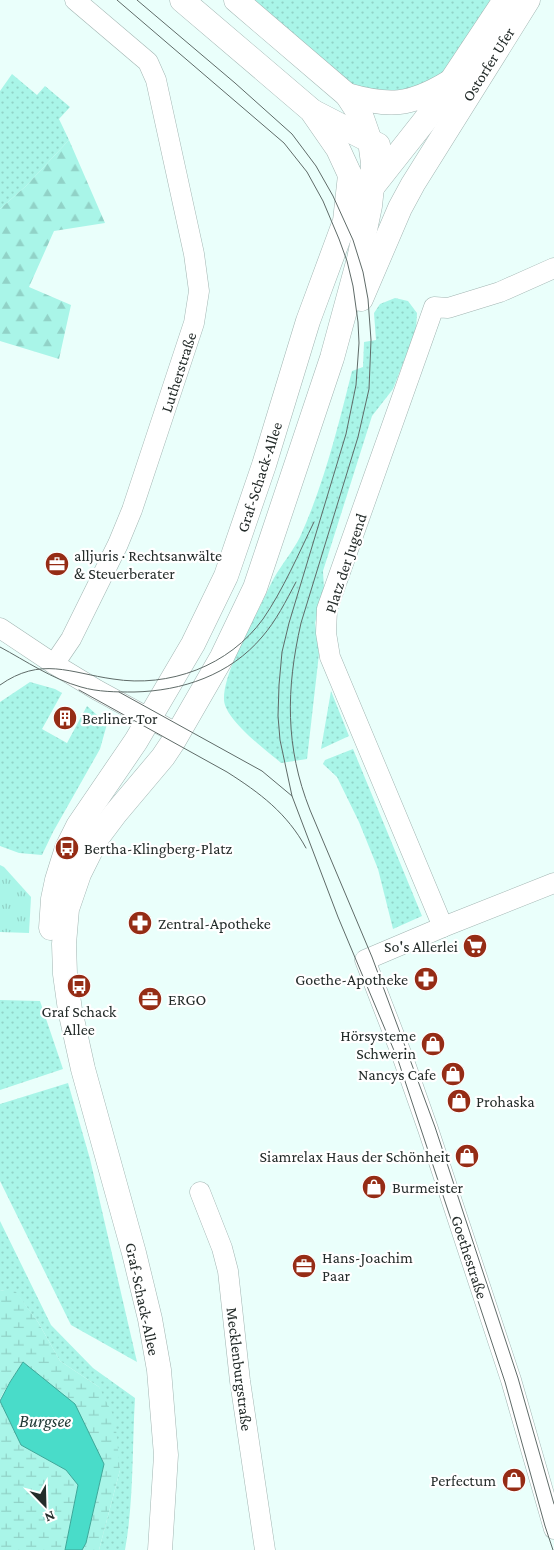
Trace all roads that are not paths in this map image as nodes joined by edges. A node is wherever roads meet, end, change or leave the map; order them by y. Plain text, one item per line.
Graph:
1 (75, 0) edge
2 (182, 0) edge
3 (236, 0) edge
4 (505, 0) edge
5 (528, 0) edge
6 (452, 81) junction
7 (347, 95) junction
8 (311, 110) junction
9 (448, 127) junction
10 (370, 142) junction
11 (400, 151) junction
12 (350, 175) junction
13 (366, 194) junction
14 (400, 208) joint
15 (356, 224) junction
16 (375, 268) junction
17 (554, 268) edge
18 (332, 358) junction
19 (0, 628) edge
20 (54, 664) junction
21 (149, 718) junction
22 (178, 734) junction
23 (554, 883) edge
24 (443, 927) junction
25 (79, 1054) junction
26 (200, 1192) dead end
27 (553, 1526) edge
28 (160, 1550) edge
29 (265, 1550) edge

1 - 20 street, Lutherstraße
2 - 8 street
3 - 7 street
4 - 6 street, Ostorfer Ufer
5 - 9 street, Ostorfer Ufer
6 - 7 street, Ostorfer Ufer
6 - 11 street, Ostorfer Ufer
7 - 10 street
8 - 10 street
8 - 12 street
9 - 11 street, Ostorfer Ufer
9 - 14 street, Ostorfer Ufer
10 - 11 street
10 - 13 street
11 - 13 street, Ostorfer Ufer
11 - 16 street, Graf-Schack-Allee
12 - 13 street
12 - 15 street
13 - 15 street, Ostorfer Ufer
14 - 16 street, Graf-Schack-Allee
15 - 16 street
15 - 18 street, Graf-Schack-Allee
15 - 21 street, Graf-Schack-Allee
16 - 18 street, Graf-Schack-Allee
17 - 24 street, Platz der Jugend
18 - 22 street, Graf-Schack-Allee
19 - 20 street
20 - 21 street
21 - 22 street
21 - 25 street, Graf-Schack-Allee
22 - 25 street, Graf-Schack-Allee
23 - 24 street
24 - 27 street, Goethestraße
25 - 28 street, Graf-Schack-Allee
26 - 29 street, Mecklenburgstraße

